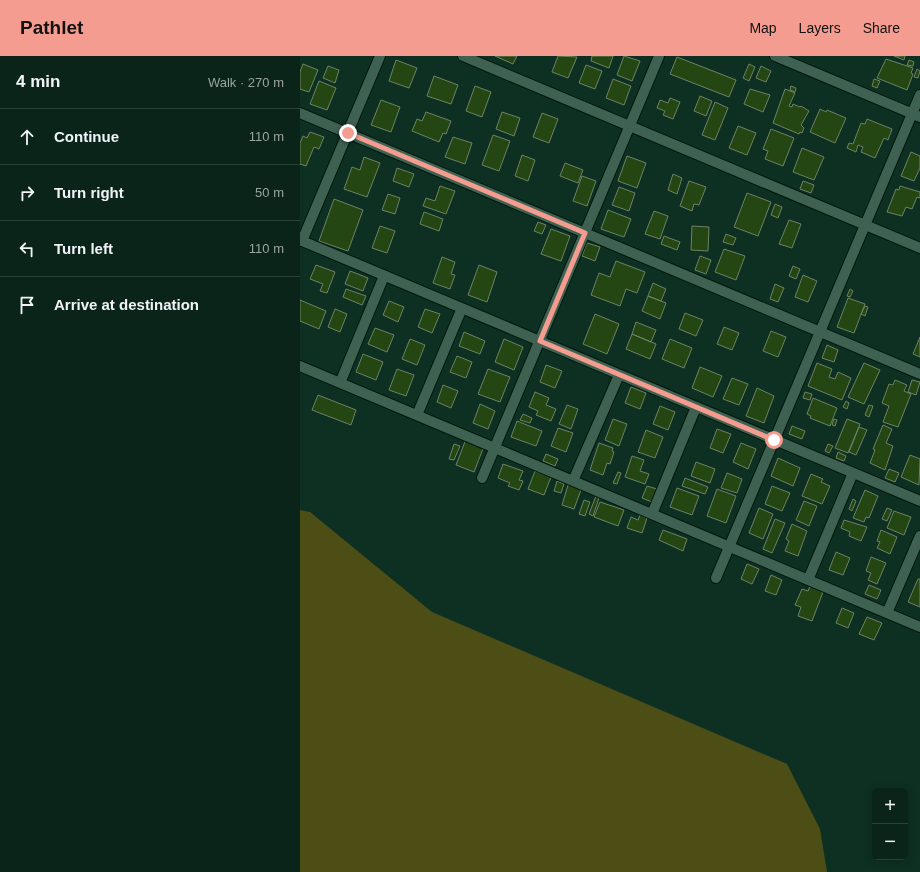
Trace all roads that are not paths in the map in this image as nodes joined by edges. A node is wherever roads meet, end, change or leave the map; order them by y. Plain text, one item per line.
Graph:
1 (380, 56) edge
2 (462, 56) edge
3 (659, 56) edge
4 (774, 56) edge
5 (920, 95) edge
6 (300, 113) edge
7 (916, 115) edge
8 (630, 126) junction
9 (348, 133) junction
10 (865, 225) junction
11 (585, 233) junction
12 (301, 243) edge
13 (920, 248) edge
14 (384, 276) junction
15 (462, 308) junction
16 (820, 332) junction
17 (540, 341) junction
18 (300, 366) edge
19 (619, 374) junction
20 (920, 374) edge
21 (340, 382) junction
22 (696, 407) junction
23 (417, 415) junction
24 (774, 440) junction
25 (495, 448) junction
26 (853, 473) junction
27 (482, 478) dead end
28 (573, 481) junction
29 (920, 501) edge
30 (652, 514) junction
31 (920, 536) edge
32 (730, 547) junction
33 (716, 578) dead end
34 (808, 580) junction
35 (887, 613) junction
36 (920, 627) edge

1 - 9 street
2 - 8 street
3 - 8 street
4 - 7 street
5 - 7 street
6 - 9 street
7 - 10 street
8 - 10 street
8 - 11 street
9 - 11 street
9 - 12 street
10 - 13 street
10 - 16 street
11 - 16 street
11 - 17 street
12 - 14 street
14 - 15 street
14 - 21 street
15 - 17 street
15 - 23 street
16 - 20 street
16 - 24 street
17 - 19 street
17 - 25 street
18 - 21 street
19 - 22 street
19 - 28 street
21 - 23 street
22 - 24 street
22 - 30 street
23 - 25 street
24 - 26 street
24 - 32 street
25 - 27 street
25 - 28 street
26 - 29 street
26 - 34 street
28 - 30 street
30 - 32 street
31 - 35 street
32 - 33 street
32 - 34 street
34 - 35 street
35 - 36 street

